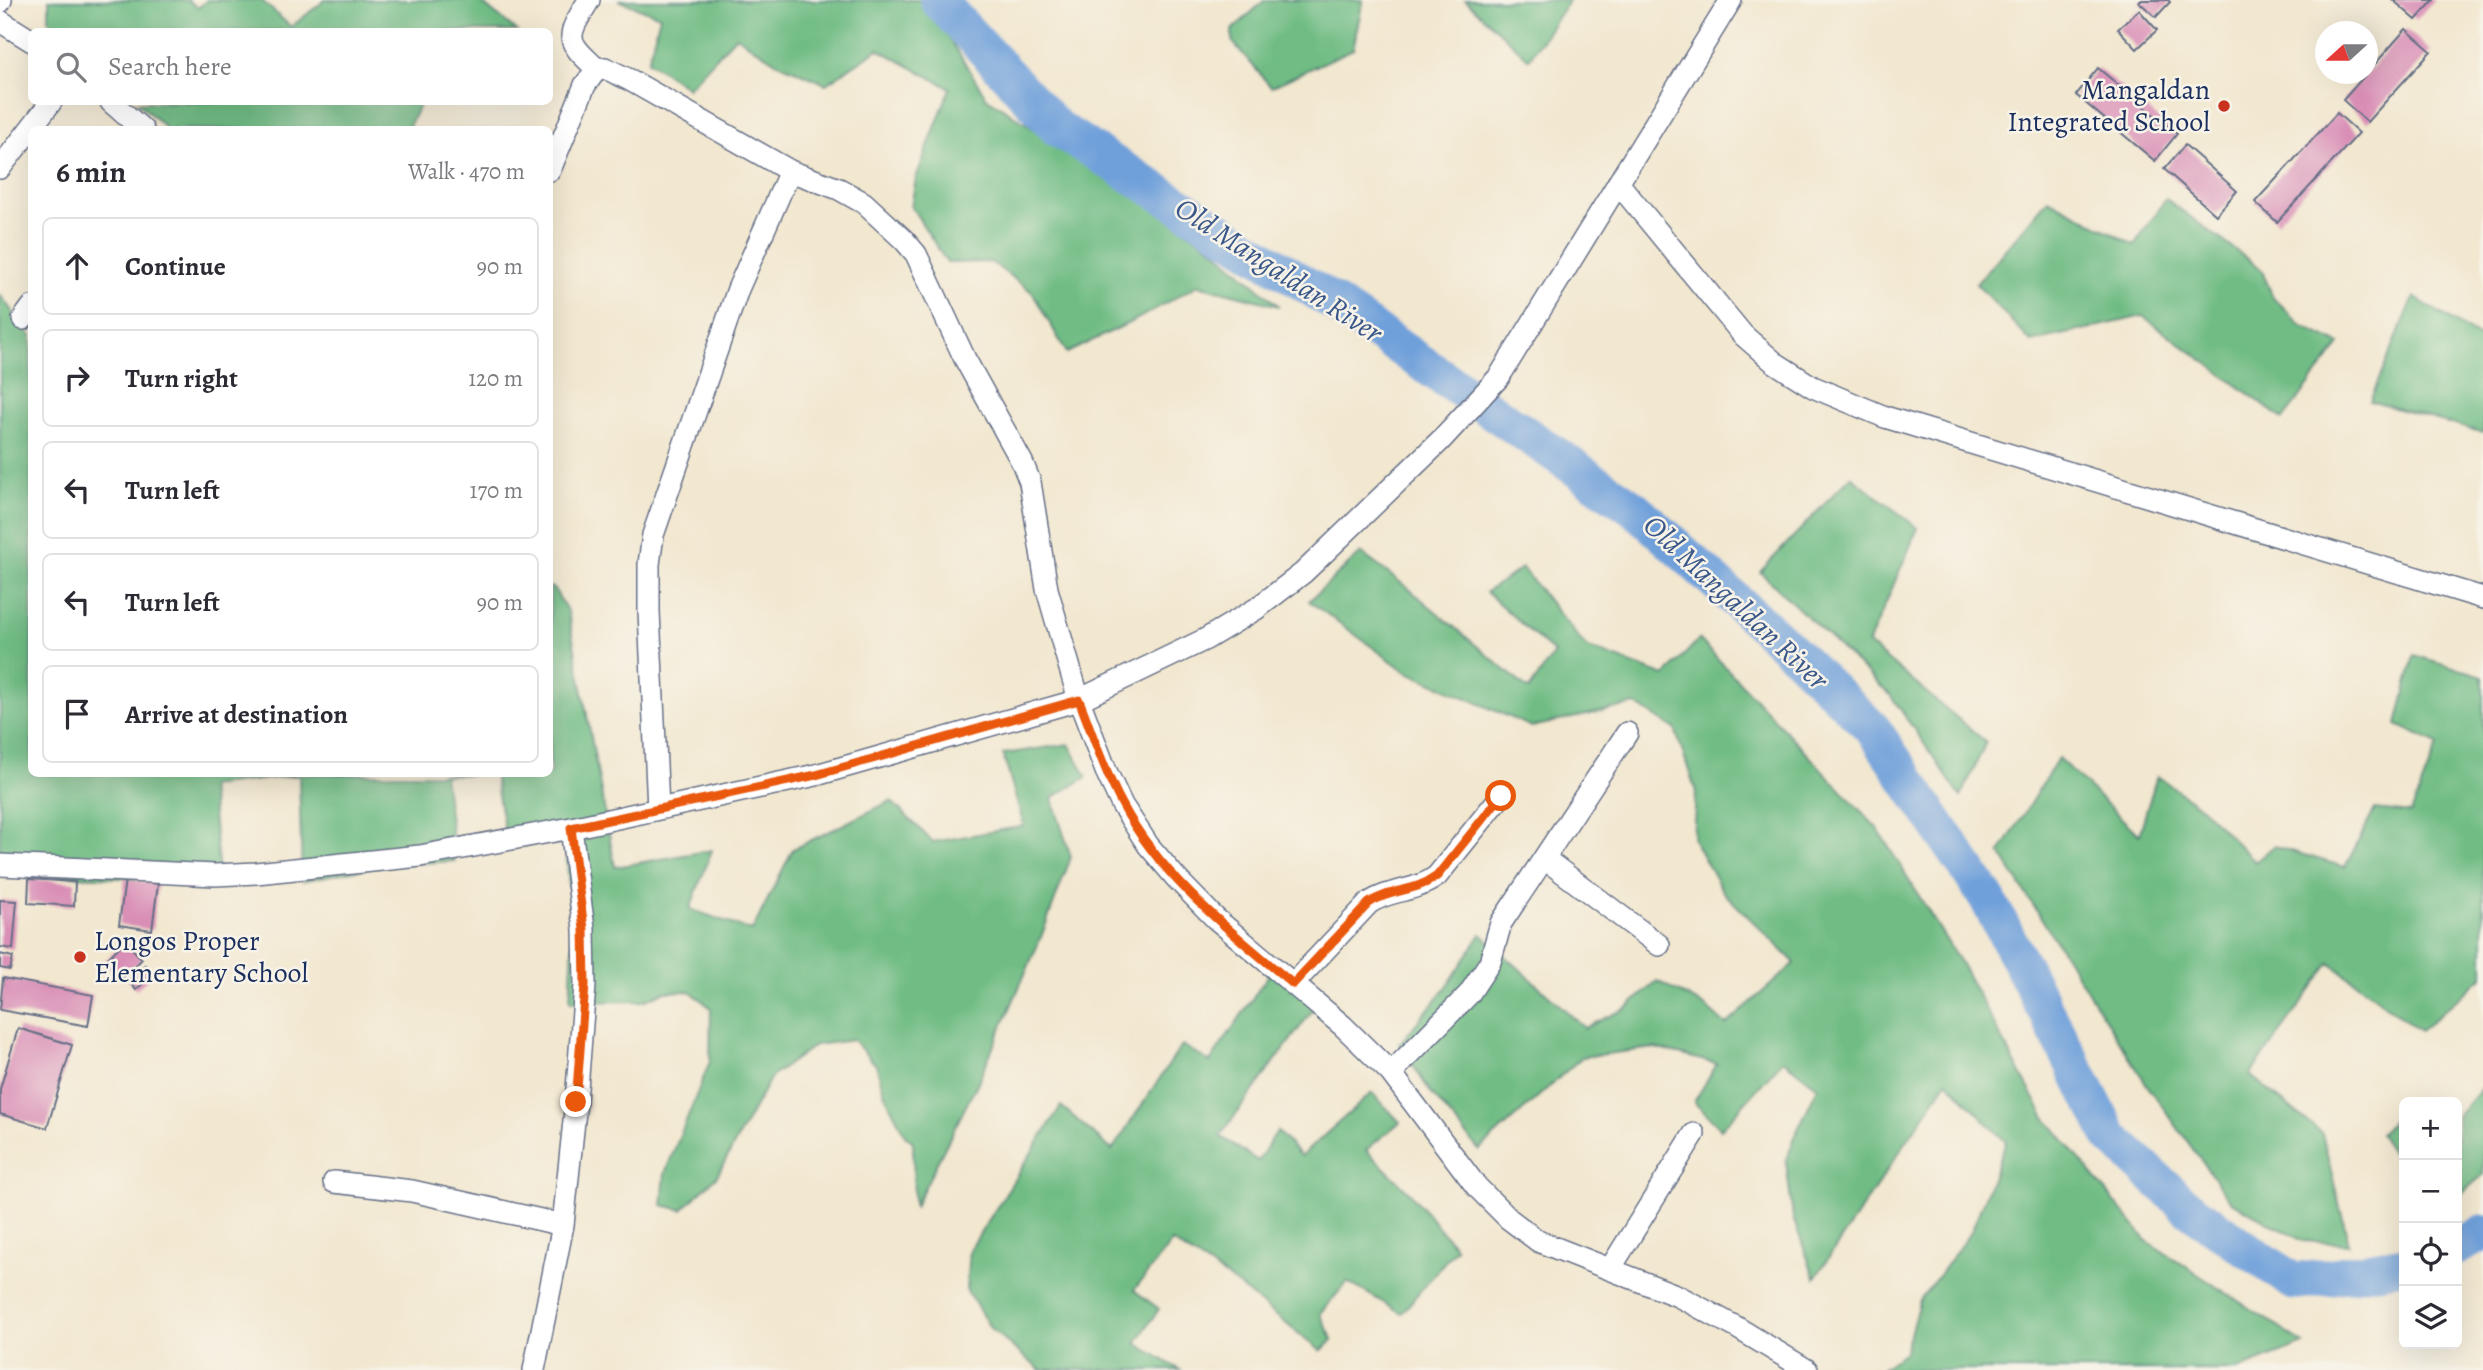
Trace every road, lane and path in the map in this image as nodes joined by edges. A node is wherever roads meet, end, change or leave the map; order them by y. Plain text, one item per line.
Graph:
1 (589, 0) edge
2 (1731, 0) edge
3 (0, 21) edge
4 (28, 38) edge
5 (597, 69) junction
6 (49, 105) edge
7 (114, 105) edge
8 (32, 126) edge
9 (138, 126) edge
10 (28, 132) edge
11 (553, 163) edge
12 (0, 168) edge
13 (790, 171) junction
14 (1618, 183) junction
15 (2483, 598) edge
16 (1079, 700) junction
17 (1627, 733) dead end
18 (1501, 796) dead end
19 (658, 809) junction
20 (571, 828) junction
21 (1545, 859) junction
22 (0, 865) edge
23 (1659, 945) dead end
24 (1293, 984) junction
25 (1391, 1073) junction
26 (1694, 1134) dead end
27 (334, 1182) dead end
28 (563, 1225) junction
29 (1610, 1269) junction
30 (534, 1370) edge
31 (1807, 1370) edge

1 - 5 street
2 - 14 street
3 - 4 street
5 - 11 street
5 - 13 street
6 - 8 street
7 - 9 street
10 - 12 street
13 - 16 street
13 - 19 street
14 - 15 street
14 - 16 street
16 - 19 street
16 - 24 street
17 - 21 street
18 - 24 street
19 - 20 street
20 - 22 street
20 - 28 street
21 - 23 street
21 - 25 street
24 - 25 street
25 - 29 street
26 - 29 street
27 - 28 street
28 - 30 street
29 - 31 street

